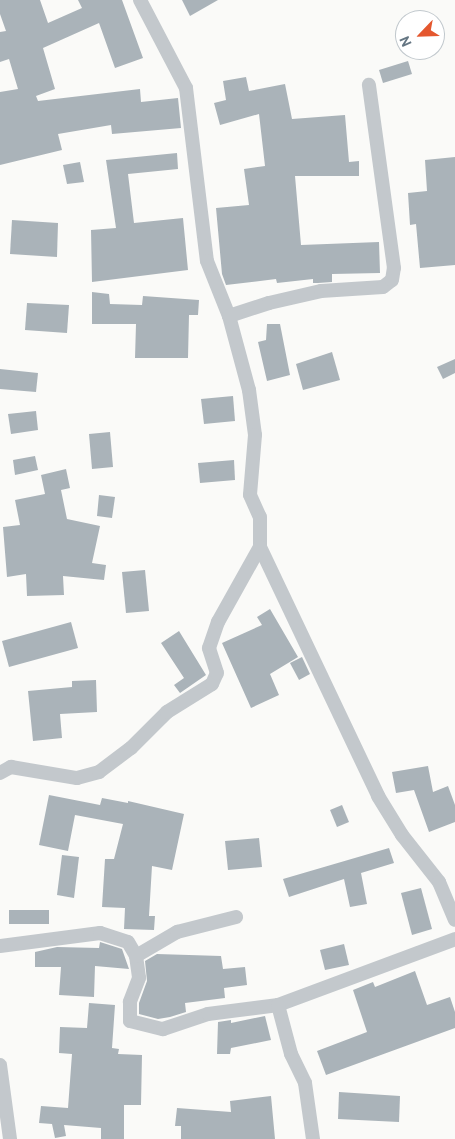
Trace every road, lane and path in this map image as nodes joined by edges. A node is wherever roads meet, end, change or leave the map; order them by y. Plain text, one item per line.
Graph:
1 (140, 0) edge
2 (369, 85) dead end
3 (229, 316) junction
4 (260, 547) junction
5 (0, 773) edge
6 (236, 917) dead end
7 (455, 920) edge
8 (455, 939) edge
9 (0, 946) edge
10 (136, 956) junction
11 (278, 1005) junction
12 (0, 1065) edge
13 (10, 1139) edge
14 (312, 1139) edge

1 - 3 street
2 - 3 street
3 - 4 street
4 - 5 street
4 - 7 street
6 - 10 street
8 - 11 street
9 - 10 street
10 - 11 street
11 - 14 street
12 - 13 street

